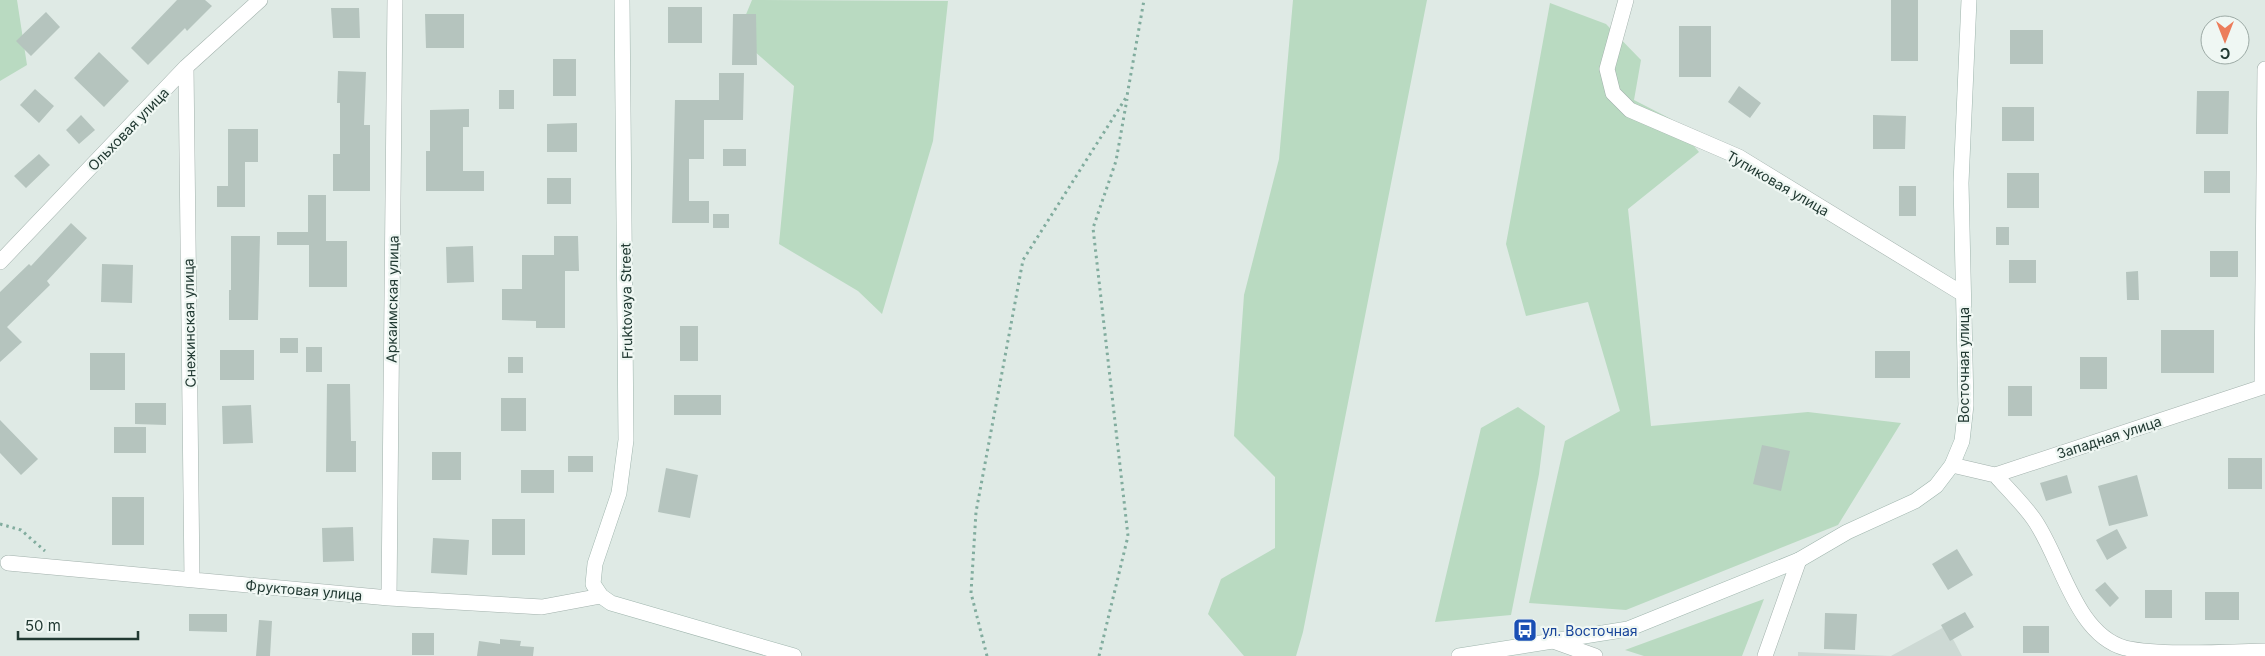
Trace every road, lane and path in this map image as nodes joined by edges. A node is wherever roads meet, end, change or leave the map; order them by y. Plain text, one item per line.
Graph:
1 (260, 0) edge
2 (395, 0) edge
3 (622, 0) edge
4 (1144, 0) edge
5 (1626, 0) edge
6 (1968, 0) edge
7 (186, 68) junction
8 (2265, 69) edge
9 (1127, 96) junction
10 (0, 262) edge
11 (1963, 294) junction
12 (2264, 386) edge
13 (1952, 465) junction
14 (1995, 475) junction
15 (0, 524) edge
16 (1799, 560) junction
17 (8, 563) dead end
18 (60, 568) junction
19 (192, 579) junction
20 (601, 596) junction
21 (389, 598) junction
22 (1553, 641) junction
23 (2265, 651) edge
24 (794, 656) edge
25 (987, 656) edge
26 (1099, 656) edge
27 (1458, 656) edge
28 (1595, 656) edge
29 (1765, 656) edge

1 - 7 street, Ольховая улица
2 - 21 street, Аркаимская улица
3 - 20 street, Fruktovaya Street
4 - 9 path
5 - 11 street, Тупиковая улица
6 - 11 street, Восточная улица
7 - 10 street, Ольховая улица
7 - 19 street, Снежинская улица
8 - 12 street
9 - 25 path
9 - 26 path
11 - 13 street, Восточная улица
12 - 14 street, Западная улица
13 - 14 street
13 - 16 street, Восточная улица
14 - 23 street
15 - 18 path
16 - 22 street, Восточная улица
16 - 29 street
17 - 18 street, Фруктовая улица
18 - 19 street, Фруктовая улица
19 - 21 street, Фруктовая улица
20 - 21 street, Фруктовая улица
20 - 24 street
22 - 27 street, Восточная улица
22 - 28 street

